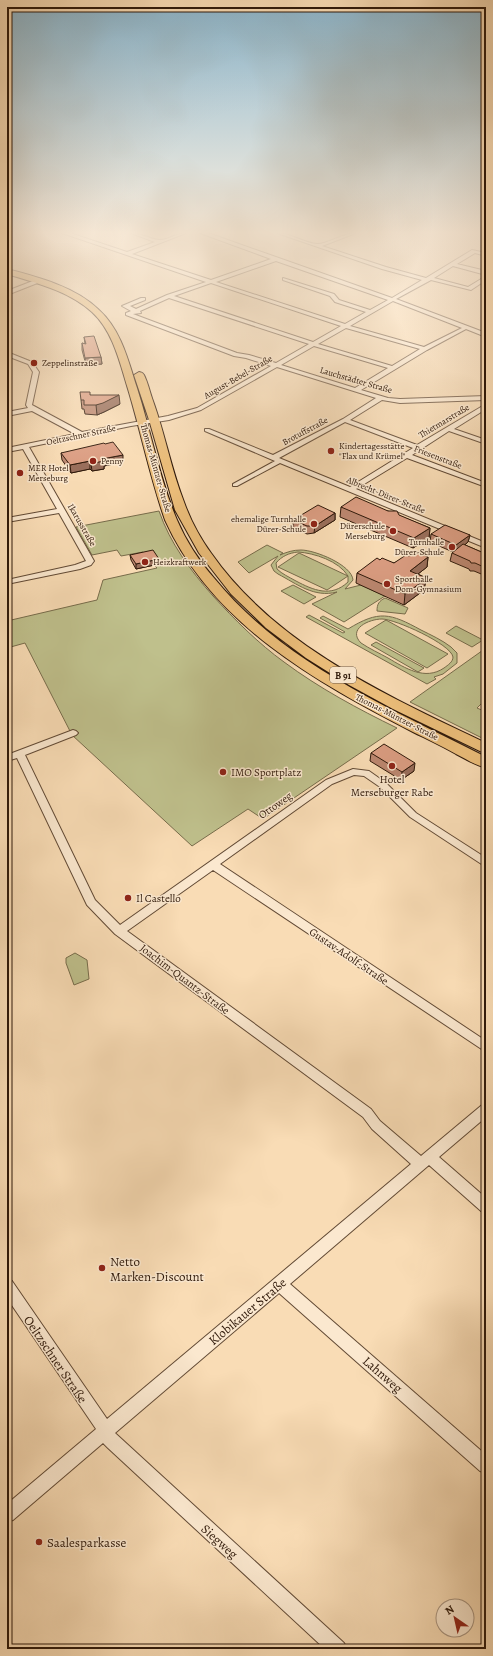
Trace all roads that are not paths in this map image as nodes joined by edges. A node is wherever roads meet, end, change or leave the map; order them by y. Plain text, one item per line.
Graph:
1 (94, 310) edge
2 (105, 310) edge
3 (134, 310) edge
4 (212, 310) edge
5 (297, 310) edge
6 (365, 310) edge
7 (373, 310) edge
8 (418, 310) edge
9 (370, 312) junction
10 (116, 320) dead end
11 (345, 326) junction
12 (465, 328) junction
13 (486, 330) edge
14 (483, 335) edge
15 (128, 344) dead end
16 (313, 344) junction
17 (425, 349) junction
18 (7, 354) edge
19 (276, 366) junction
20 (393, 368) junction
21 (356, 390) junction
22 (381, 398) junction
23 (486, 398) edge
24 (486, 406) edge
25 (33, 409) junction
26 (7, 414) edge
27 (345, 420) junction
28 (155, 421) junction
29 (142, 422) junction
30 (449, 429) junction
31 (207, 430) dead end
32 (82, 435) junction
33 (486, 442) edge
34 (25, 447) junction
35 (418, 448) junction
36 (7, 450) edge
37 (406, 455) junction
38 (276, 460) junction
39 (235, 485) dead end
40 (486, 485) edge
41 (350, 490) junction
42 (62, 510) junction
43 (7, 520) edge
44 (486, 546) edge
45 (203, 563) junction
46 (213, 575) junction
47 (7, 582) edge
48 (73, 733) dead end
49 (486, 749) edge
50 (20, 754) junction
51 (7, 758) edge
52 (486, 762) edge
53 (486, 863) edge
54 (212, 864) junction
55 (119, 931) junction
56 (486, 1047) edge
57 (486, 1109) edge
58 (425, 1160) junction
59 (486, 1207) edge
60 (279, 1284) junction
61 (7, 1286) edge
62 (106, 1430) junction
63 (486, 1465) edge
64 (7, 1514) edge
65 (338, 1649) edge

1 - 29 main road, Thomas-Müntzer-Straße / B 91
2 - 10 main road
3 - 19 street, Lauchstädter Straße
4 - 16 street
5 - 11 street
6 - 9 street
7 - 9 street, August-Bebel-Straße
8 - 12 street
9 - 11 street, August-Bebel-Straße
11 - 16 street, August-Bebel-Straße
11 - 17 street
12 - 14 street
12 - 17 street
13 - 14 street
15 - 28 main road, Thomas-Müntzer-Straße / B 91
16 - 19 street, August-Bebel-Straße
16 - 20 street
17 - 20 street
18 - 25 street
19 - 21 street, Lauchstädter Straße
19 - 28 street, August-Bebel-Straße
20 - 21 street
21 - 22 street, Lauchstädter Straße
22 - 23 street, Lauchstädter Straße
22 - 27 street, Brotuffstraße
24 - 30 street, Thietmarstraße
25 - 26 street
25 - 32 street
27 - 35 street, Brotuffstraße
27 - 38 street, Brotuffstraße
28 - 29 street, Oeltzschner Straße
28 - 45 main road, Thomas-Müntzer-Straße / B 91
29 - 32 street, Oeltzschner Straße
29 - 45 main road, Thomas-Müntzer-Straße / B 91
30 - 33 street
30 - 35 street, Thietmarstraße
31 - 38 street, Albrecht-Dürer-Straße
32 - 34 street, Oeltzschner Straße
34 - 36 street, Oeltzschner Straße
34 - 42 street, Ikarusstraße
35 - 37 street, Thietmarstraße
37 - 40 street, Friesenstraße
37 - 41 street, Thietmarstraße
38 - 39 street
38 - 41 street, Albrecht-Dürer-Straße
41 - 44 street, Albrecht-Dürer-Straße
42 - 43 street
42 - 47 street, Ikarusstraße
45 - 46 main road, Thomas-Müntzer-Straße / B 91
46 - 49 main road, Thomas-Müntzer-Straße / B 91
46 - 52 main road, Thomas-Müntzer-Straße / B 91
48 - 50 street
50 - 51 street
50 - 55 street, Joachim-Quantz-Straße
53 - 54 street, Ottoweg
54 - 55 street, Ottoweg
54 - 56 street, Gustav-Adolf-Straße
55 - 58 street, Joachim-Quantz-Straße
57 - 58 street, Klobikauer Straße
58 - 59 street, Joachim-Quantz-Straße
58 - 60 street, Klobikauer Straße
60 - 62 street, Klobikauer Straße
60 - 63 street, Lahnweg
61 - 62 street, Oeltzschner Straße
62 - 64 street, Klobikauer Straße
62 - 65 street, Siegweg

